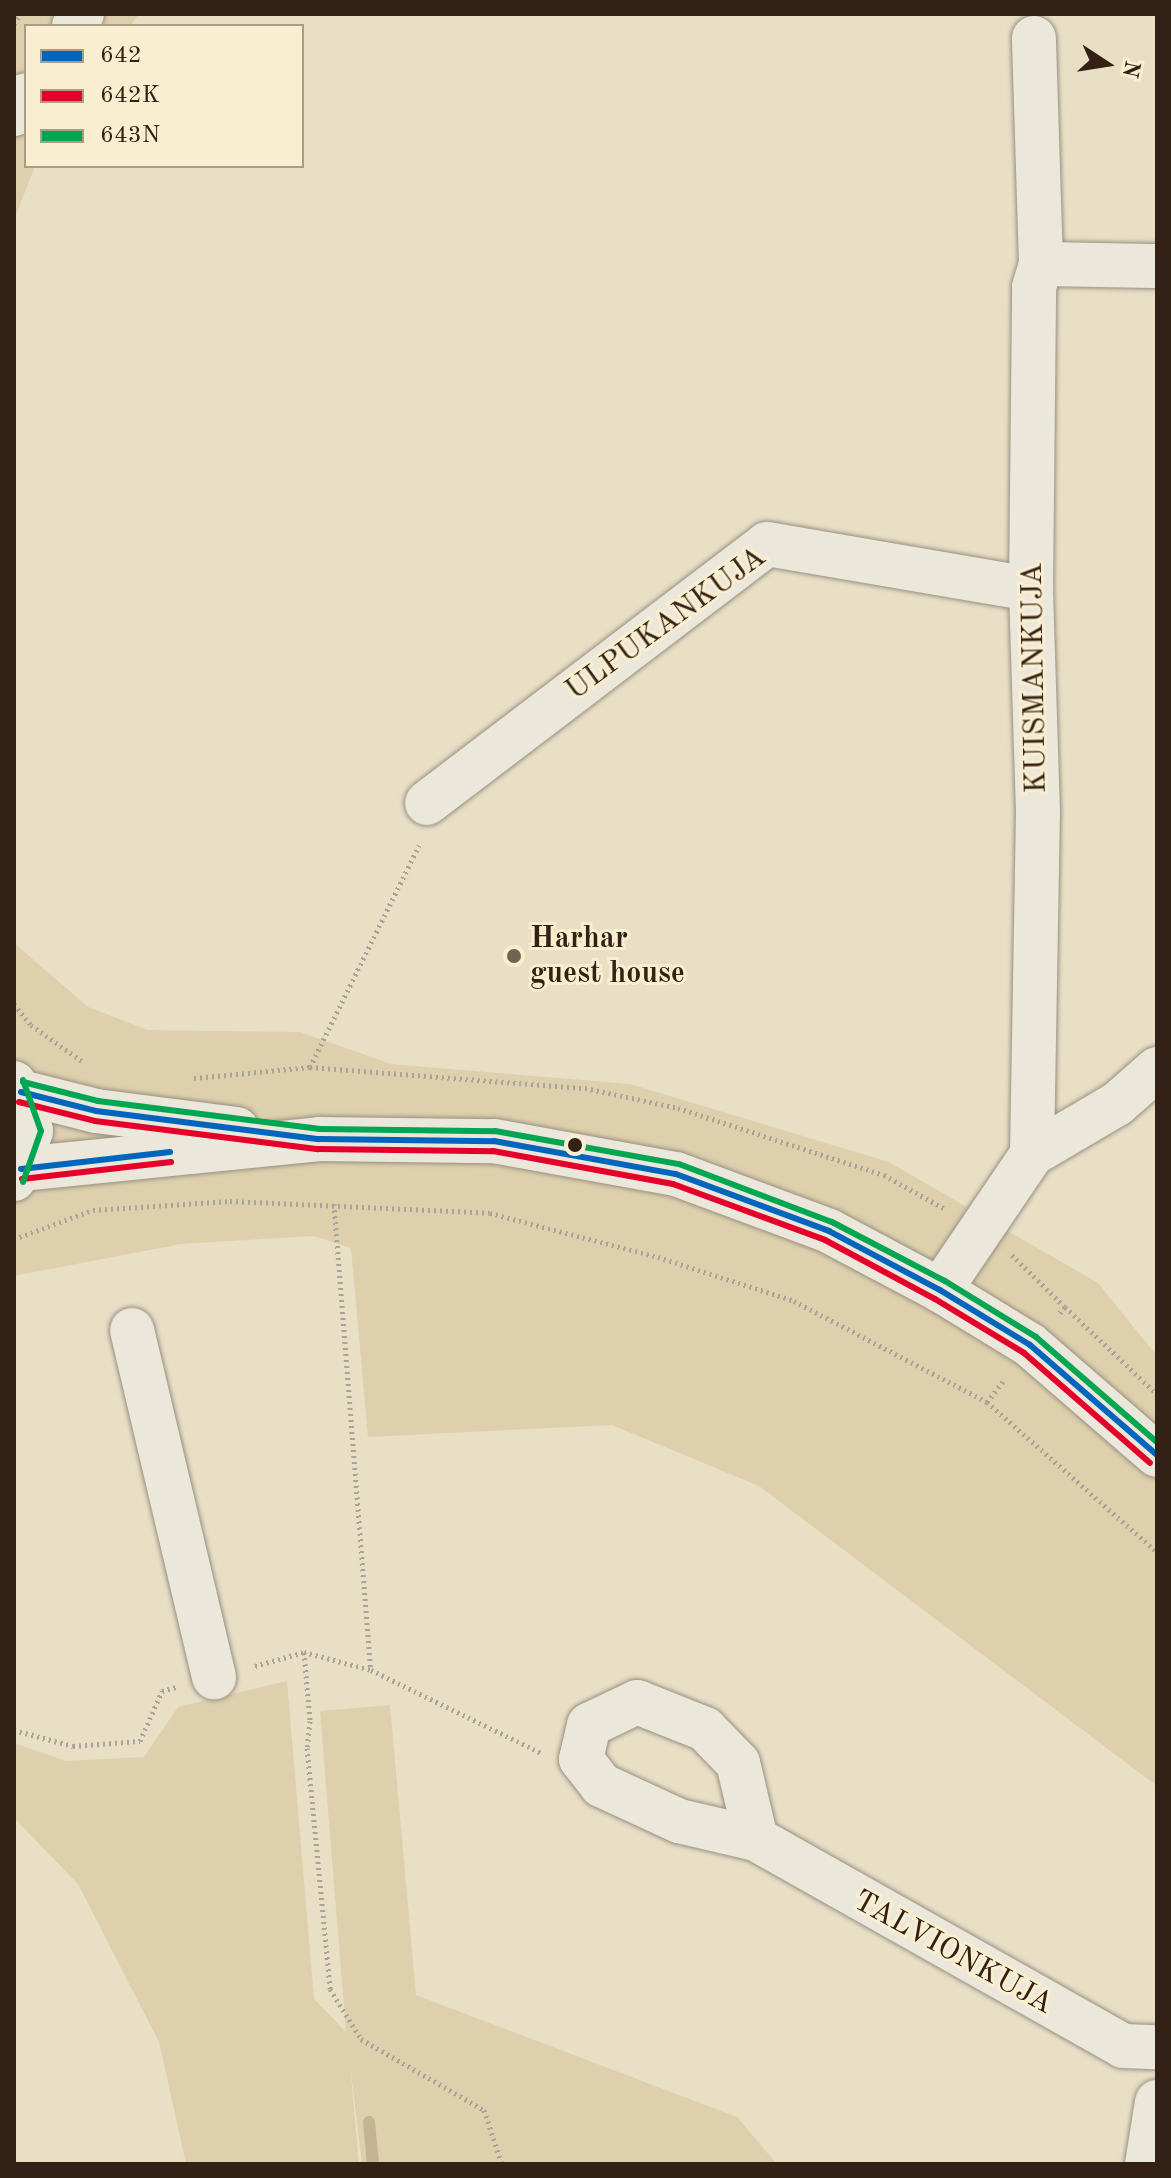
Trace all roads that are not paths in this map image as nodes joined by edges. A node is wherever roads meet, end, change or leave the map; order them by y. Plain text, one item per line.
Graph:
1 (1034, 38) dead end
2 (1041, 264) junction
3 (1157, 266) edge
4 (1031, 589) junction
5 (427, 803) road end
6 (1157, 1069) edge
7 (18, 1088) edge
8 (319, 1139) junction
9 (1032, 1154) junction
10 (18, 1174) edge
11 (940, 1290) junction
12 (132, 1330) dead end
13 (1157, 1455) edge
14 (214, 1677) road end
15 (756, 1839) junction
16 (1157, 2047) edge
17 (1157, 2102) edge
18 (1147, 2164) edge

1 - 2 street, KUISMANKUJA
2 - 3 street
2 - 4 street, KUISMANKUJA
4 - 5 street, ULPUKANKUJA
4 - 9 street, KUISMANKUJA
6 - 9 street
7 - 8 street
7 - 10 street
8 - 10 street
8 - 11 street
9 - 11 street
11 - 13 street
12 - 14 street
15 - 15 street, TALVIONKUJA
15 - 16 street, TALVIONKUJA
17 - 18 street

